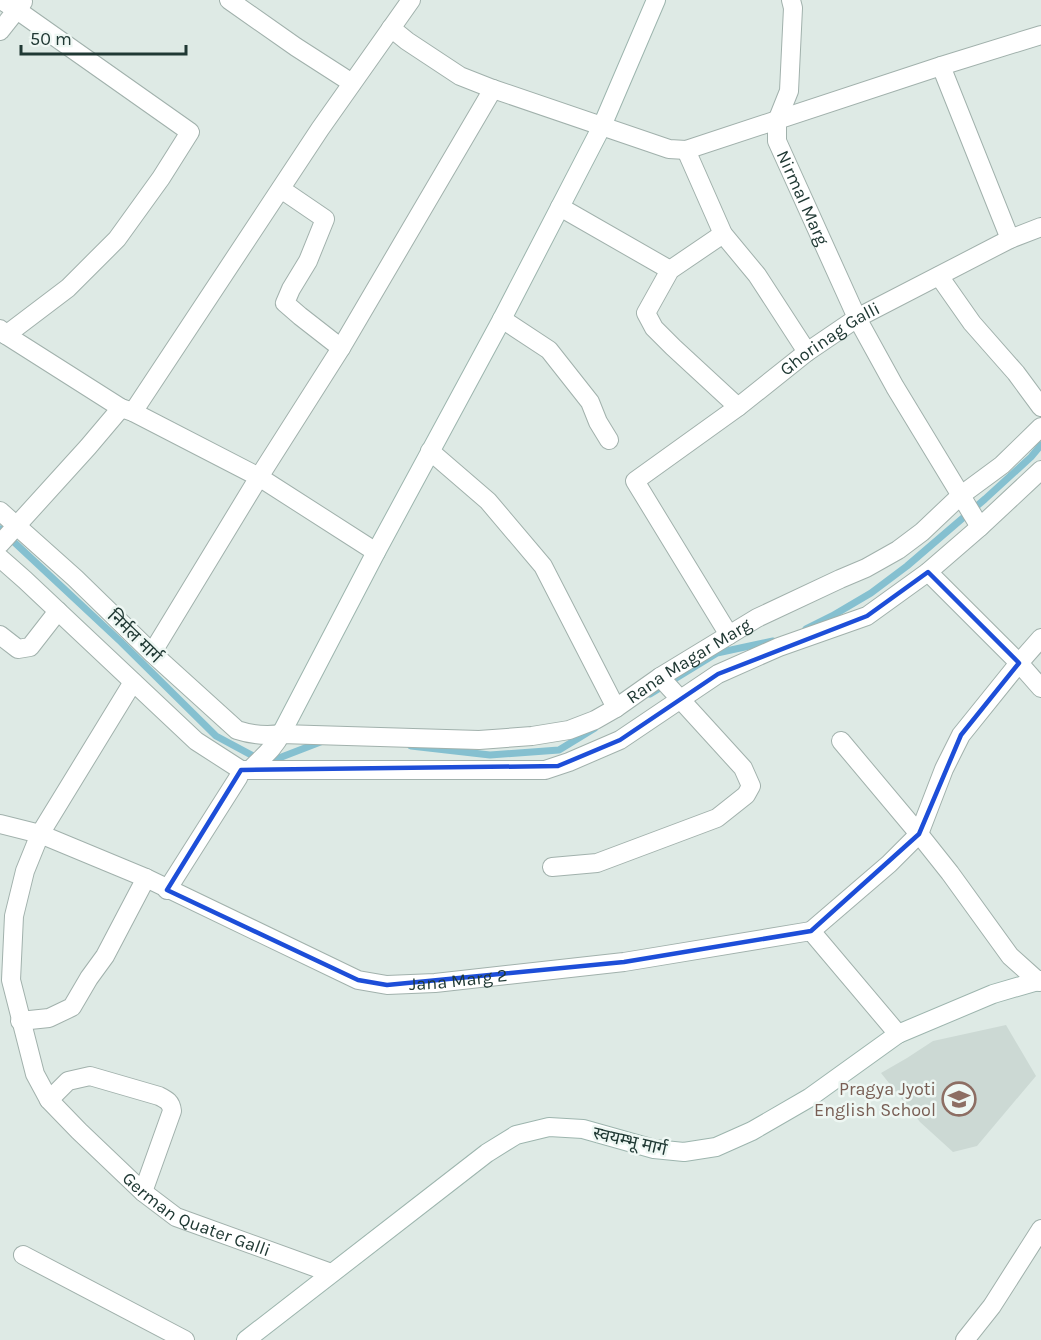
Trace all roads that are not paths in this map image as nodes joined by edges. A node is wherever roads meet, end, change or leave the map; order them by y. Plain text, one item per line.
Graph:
1 (1, 0) edge
2 (229, 0) edge
3 (411, 0) edge
4 (656, 0) edge
5 (791, 0) edge
6 (21, 5) edge
7 (391, 28) junction
8 (0, 32) edge
9 (1041, 35) edge
10 (941, 66) junction
11 (352, 83) junction
12 (493, 89) junction
13 (777, 121) junction
14 (602, 126) junction
15 (686, 150) junction
16 (281, 189) junction
17 (560, 207) junction
18 (1041, 227) edge
19 (723, 234) junction
20 (1010, 239) junction
21 (670, 270) junction
22 (939, 276) junction
23 (857, 318) junction
24 (502, 319) junction
25 (3, 332) edge
26 (341, 348) junction
27 (807, 352) junction
28 (738, 407) junction
29 (1041, 407) edge
30 (127, 410) junction
31 (1041, 427) edge
32 (609, 440) dead end
33 (430, 451) junction
34 (1039, 476) edge
35 (259, 477) junction
36 (960, 496) junction
37 (0, 511) edge
38 (16, 527) junction
39 (980, 528) junction
40 (0, 544) edge
41 (376, 552) junction
42 (0, 558) edge
43 (928, 572) junction
44 (58, 611) junction
45 (0, 635) edge
46 (729, 635) junction
47 (1041, 638) edge
48 (152, 653) junction
49 (1020, 663) junction
50 (660, 677) junction
51 (133, 682) junction
52 (1041, 688) edge
53 (678, 698) junction
54 (616, 708) junction
55 (280, 738) junction
56 (841, 741) dead end
57 (249, 768) junction
58 (0, 824) edge
59 (40, 834) junction
60 (919, 834) junction
61 (552, 867) dead end
62 (146, 878) junction
63 (168, 890) junction
64 (810, 931) junction
65 (1040, 981) edge
66 (20, 1021) junction
67 (898, 1034) junction
68 (50, 1100) junction
69 (143, 1192) junction
70 (1041, 1229) edge
71 (23, 1255) dead end
72 (331, 1273) junction
73 (969, 1339) edge
74 (185, 1340) edge
75 (246, 1340) edge

1 - 6 street
2 - 11 street
3 - 7 street
4 - 14 street
5 - 13 street, Nirmal Marg
6 - 8 street
6 - 25 street
7 - 11 street
7 - 12 street
9 - 10 street
10 - 13 street
10 - 20 street
11 - 16 street
12 - 14 street
12 - 26 street
13 - 15 street
13 - 23 street, Nirmal Marg
14 - 15 street
14 - 17 street
15 - 19 street
16 - 26 street
16 - 30 street
17 - 21 street
17 - 24 street
18 - 20 street, Ghorinag Galli
19 - 21 street
19 - 27 street
20 - 22 street, Ghorinag Galli
21 - 28 street
22 - 23 street, Ghorinag Galli
22 - 29 street
23 - 27 street, Ghorinag Galli
23 - 36 street, Nirmal Marg
24 - 32 street
24 - 33 street
25 - 30 street
26 - 35 street
27 - 28 street, Ghorinag Galli
28 - 46 street, Ghorinag Galli
30 - 35 street
30 - 38 street
31 - 36 street, Rana Magar Marg
33 - 41 street
33 - 54 street
34 - 39 street
35 - 41 street
35 - 48 street
36 - 39 street, Nirmal Marg
36 - 46 street, Rana Magar Marg
37 - 38 street, निर्मल मार्ग
38 - 40 street
38 - 48 street, निर्मल मार्ग
39 - 43 street
41 - 55 street
42 - 44 street
43 - 49 street
43 - 53 street
44 - 45 street
44 - 51 street
46 - 50 street, Rana Magar Marg
47 - 49 street
48 - 55 street, निर्मल मार्ग
49 - 52 street
49 - 60 street
50 - 53 street
50 - 54 street, Rana Magar Marg
51 - 57 street
51 - 59 street, German Quater Galli
53 - 57 street
53 - 61 street
54 - 55 street, Rana Magar Marg
55 - 57 street
56 - 60 street
57 - 63 street
58 - 59 street, Jana Marg 2
59 - 62 street, Jana Marg 2
59 - 66 street, German Quater Galli
60 - 64 street
60 - 65 street
62 - 63 street, Jana Marg 2
62 - 66 street
63 - 64 street, Jana Marg 2
64 - 67 street
65 - 67 street, स्वयम्भू मार्ग
66 - 68 street, German Quater Galli
67 - 72 street, स्वयम्भू मार्ग
68 - 69 street, German Quater Galli
68 - 69 street
69 - 72 street, German Quater Galli
70 - 73 street
71 - 74 street
72 - 75 street, स्वयम्भू मार्ग

